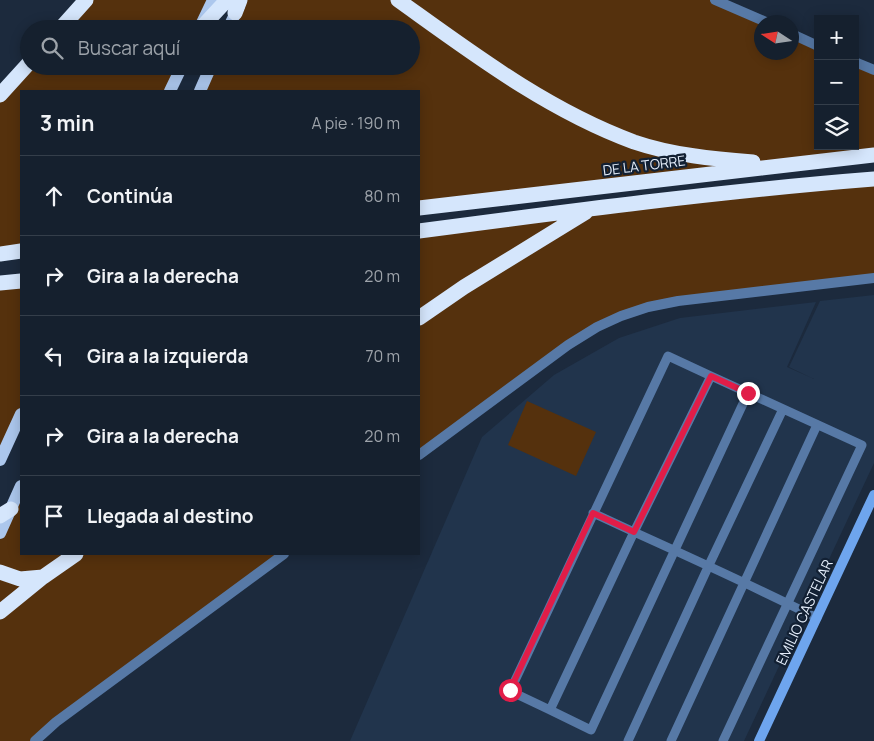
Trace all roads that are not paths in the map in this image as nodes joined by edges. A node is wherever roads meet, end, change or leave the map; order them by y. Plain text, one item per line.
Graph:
1 (86, 0) edge
2 (213, 0) edge
3 (398, 0) edge
4 (714, 0) edge
5 (236, 3) edge
6 (754, 17) edge
7 (68, 20) edge
8 (204, 20) edge
9 (212, 20) edge
10 (231, 20) edge
11 (799, 37) edge
12 (814, 44) edge
13 (859, 64) edge
14 (874, 70) edge
15 (20, 73) edge
16 (178, 75) edge
17 (207, 75) edge
18 (170, 90) edge
19 (200, 90) edge
20 (0, 94) edge
21 (874, 155) edge
22 (787, 165) junction
23 (874, 179) edge
24 (420, 208) edge
25 (591, 209) junction
26 (420, 231) edge
27 (20, 251) edge
28 (0, 254) edge
29 (874, 278) edge
30 (20, 281) edge
31 (0, 283) edge
32 (420, 317) edge
33 (711, 376) junction
34 (748, 393) junction
35 (783, 409) junction
36 (20, 416) edge
37 (817, 425) junction
38 (420, 454) edge
39 (0, 460) edge
40 (20, 488) edge
41 (874, 495) edge
42 (5, 513) edge
43 (593, 513) junction
44 (634, 532) junction
45 (0, 533) edge
46 (675, 550) junction
47 (74, 555) edge
48 (283, 555) edge
49 (709, 565) junction
50 (0, 572) edge
51 (43, 576) junction
52 (745, 583) junction
53 (789, 604) junction
54 (0, 612) edge
55 (817, 618) junction
56 (550, 710) junction
57 (34, 741) edge
58 (628, 741) edge
59 (671, 741) edge
60 (723, 741) edge
61 (760, 741) edge

1 - 7 highway
2 - 8 main road
3 - 22 highway
4 - 6 street
5 - 9 highway
5 - 10 main road
11 - 12 street
13 - 14 street
15 - 20 highway
16 - 18 main road
17 - 19 main road
21 - 22 highway, DE LA TORRE
22 - 24 highway, DE LA TORRE
23 - 25 highway
25 - 26 highway
25 - 32 highway
27 - 28 highway
29 - 38 street
30 - 31 highway
33 - 34 lane
33 - 43 lane
33 - 44 lane
34 - 35 lane
34 - 46 lane
35 - 37 lane
35 - 49 lane
36 - 39 main road
37 - 52 lane
37 - 53 lane
40 - 42 main road
41 - 55 street, EMILIO CASTELAR
42 - 45 main road
43 - 44 lane
43 - 56 lane
44 - 46 lane
44 - 56 lane
46 - 49 lane
46 - 56 lane
47 - 51 highway
48 - 57 street
49 - 52 lane
49 - 58 lane
50 - 51 highway
51 - 54 highway
52 - 53 lane
52 - 59 lane
53 - 55 lane
53 - 60 lane
55 - 61 street, EMILIO CASTELAR

